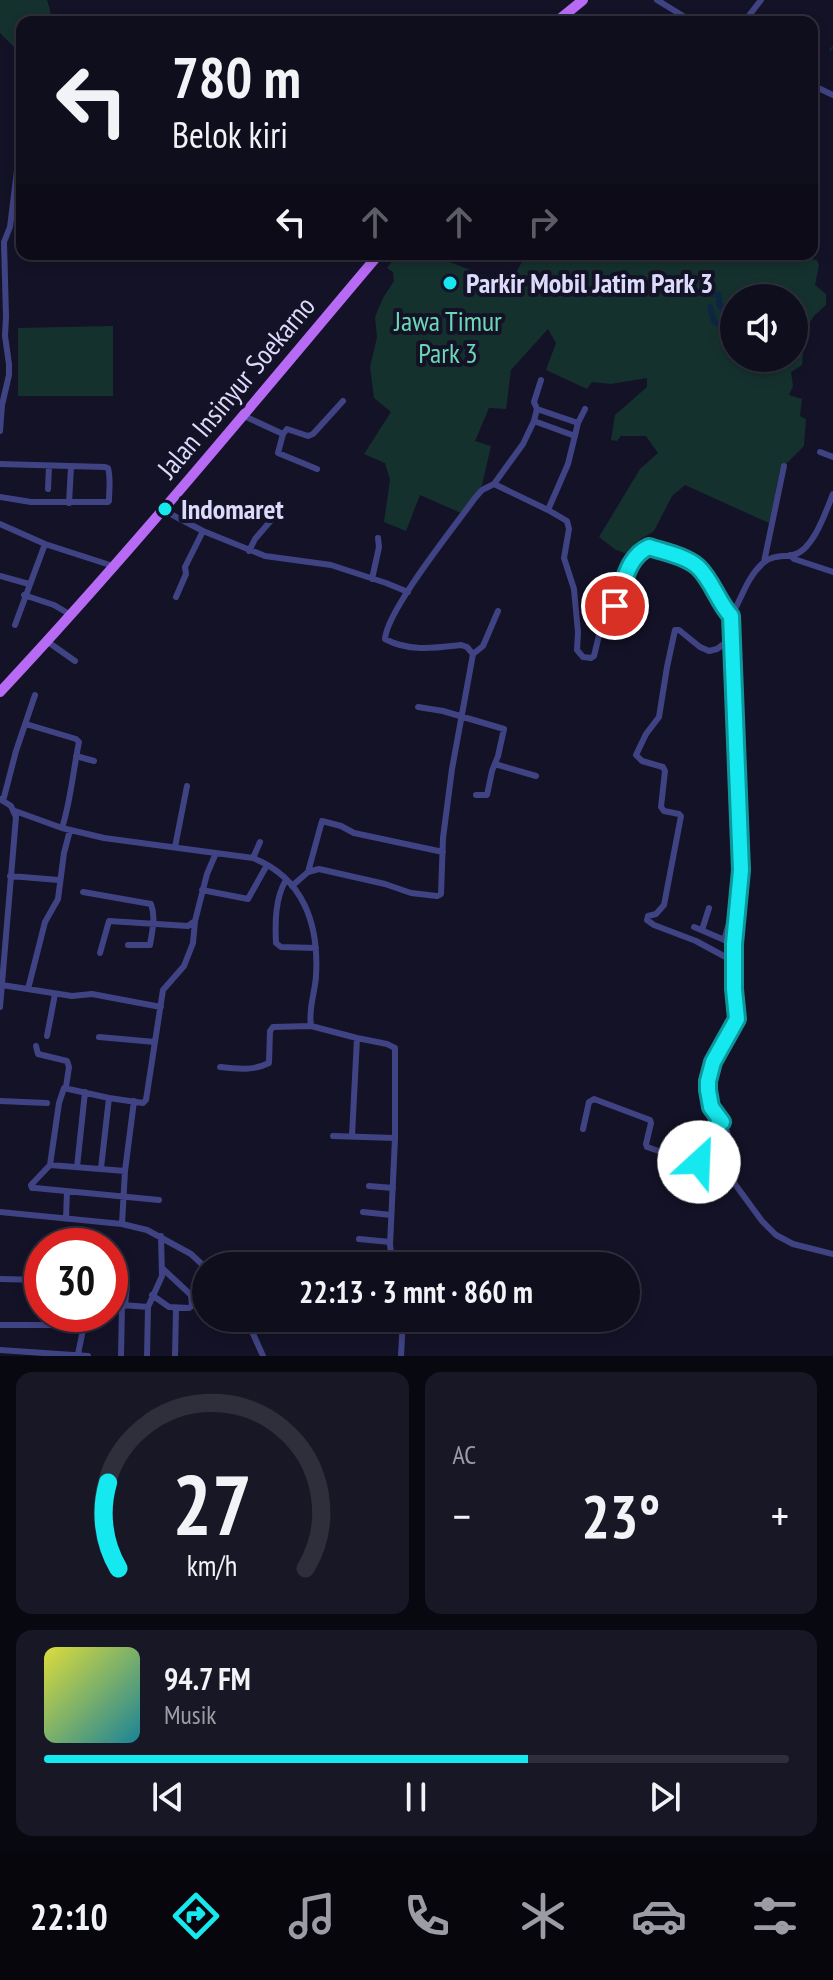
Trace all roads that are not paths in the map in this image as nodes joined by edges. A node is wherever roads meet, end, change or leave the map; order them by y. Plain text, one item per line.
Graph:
1 (583, 0) edge
2 (657, 0) edge
3 (761, 0) edge
4 (563, 16) edge
5 (683, 16) edge
6 (749, 16) edge
7 (16, 178) edge
8 (374, 260) edge
9 (541, 380) dead end
10 (343, 401) dead end
11 (537, 409) junction
12 (585, 409) dead end
13 (244, 416) junction
14 (534, 421) junction
15 (578, 423) junction
16 (0, 431) edge
17 (283, 434) junction
18 (575, 436) junction
19 (820, 452) dead end
20 (833, 457) edge
21 (0, 464) edge
22 (49, 466) junction
23 (784, 466) dead end
24 (71, 467) junction
25 (317, 469) dead end
26 (494, 484) junction
27 (48, 489) dead end
28 (833, 494) edge
29 (0, 497) edge
30 (69, 503) junction
31 (163, 510) junction
32 (280, 510) dead end
33 (548, 510) junction
34 (0, 524) edge
35 (203, 531) junction
36 (378, 538) dead end
37 (45, 544) junction
38 (249, 551) junction
39 (790, 555) junction
40 (764, 562) junction
41 (113, 566) junction
42 (833, 572) edge
43 (0, 576) edge
44 (372, 579) junction
45 (29, 584) junction
46 (408, 592) junction
47 (24, 595) junction
48 (176, 597) dead end
49 (498, 611) dead end
50 (71, 615) junction
51 (731, 616) junction
52 (15, 625) dead end
53 (732, 637) junction
54 (48, 642) junction
55 (473, 654) junction
56 (75, 661) dead end
57 (0, 692) edge
58 (35, 695) dead end
59 (418, 707) dead end
60 (461, 716) junction
61 (26, 724) junction
62 (76, 756) junction
63 (94, 761) dead end
64 (495, 764) junction
65 (536, 776) dead end
66 (187, 786) dead end
67 (476, 795) dead end
68 (2, 800) edge
69 (15, 811) junction
70 (66, 829) junction
71 (260, 842) dead end
72 (175, 847) junction
73 (443, 852) junction
74 (216, 853) junction
75 (253, 858) junction
76 (267, 865) junction
77 (308, 872) junction
78 (10, 876) junction
79 (59, 880) junction
80 (286, 880) junction
81 (292, 886) junction
82 (0, 887) edge
83 (9, 887) junction
84 (202, 890) junction
85 (83, 892) dead end
86 (709, 908) dead end
87 (731, 916) dead end
88 (195, 921) junction
89 (153, 924) junction
90 (694, 927) dead end
91 (3, 929) edge
92 (702, 930) junction
93 (724, 940) junction
94 (734, 944) junction
95 (128, 945) dead end
96 (316, 948) junction
97 (100, 953) dead end
98 (733, 961) junction
99 (2, 985) junction
100 (28, 989) junction
101 (55, 994) junction
102 (0, 1003) edge
103 (161, 1007) junction
104 (311, 1026) junction
105 (47, 1036) dead end
106 (99, 1037) dead end
107 (357, 1038) junction
108 (155, 1042) junction
109 (36, 1046) dead end
110 (220, 1067) dead end
111 (66, 1087) junction
112 (85, 1092) junction
113 (109, 1098) junction
114 (0, 1101) edge
115 (134, 1101) junction
116 (47, 1103) dead end
117 (722, 1122) junction
118 (583, 1129) dead end
119 (333, 1136) dead end
120 (352, 1136) junction
121 (395, 1138) junction
122 (50, 1165) junction
123 (77, 1167) junction
124 (101, 1168) junction
125 (125, 1171) junction
126 (369, 1186) dead end
127 (393, 1188) junction
128 (67, 1191) junction
129 (124, 1197) junction
130 (159, 1200) dead end
131 (0, 1212) edge
132 (363, 1212) dead end
133 (391, 1215) junction
134 (66, 1219) junction
135 (122, 1224) junction
136 (161, 1236) junction
137 (359, 1239) dead end
138 (390, 1242) junction
139 (391, 1252) edge
140 (833, 1254) edge
141 (192, 1255) edge
142 (162, 1268) junction
143 (1, 1279) edge
144 (24, 1280) edge
145 (3, 1290) dead end
146 (152, 1295) junction
147 (128, 1306) edge
148 (148, 1307) junction
149 (176, 1308) junction
150 (0, 1325) edge
151 (24, 1326) edge
152 (83, 1332) edge
153 (122, 1332) edge
154 (252, 1332) edge
155 (402, 1332) edge
156 (0, 1350) edge
157 (78, 1354) edge
158 (88, 1356) edge
159 (121, 1356) edge
160 (147, 1356) edge
161 (175, 1356) edge
162 (263, 1356) edge
163 (401, 1356) edge

1 - 4 main road
2 - 5 street
3 - 6 street
7 - 16 street
8 - 13 main road, Jalan Insinyur Soekarno
9 - 11 street
10 - 17 street
11 - 14 street
11 - 15 street
12 - 15 street
13 - 17 street
13 - 31 main road, Jalan Insinyur Soekarno
14 - 18 street
14 - 26 street
15 - 18 street
17 - 25 street
18 - 33 street
19 - 20 street
21 - 22 street
22 - 24 street
22 - 27 street
23 - 40 street
24 - 30 street
24 - 30 street
26 - 33 street
26 - 46 street
28 - 39 street
29 - 30 street
31 - 35 street
31 - 41 main road, Jalan Insinyur Soekarno
32 - 38 street
33 - 51 street
34 - 37 street
35 - 38 street
35 - 48 street
36 - 44 street
37 - 41 street
37 - 45 street
38 - 44 street
39 - 40 street
39 - 42 street
40 - 51 street
41 - 50 main road, Jalan Insinyur Soekarno
43 - 45 street
44 - 46 street
45 - 47 street
46 - 55 street
47 - 50 street
47 - 52 street
49 - 55 street
50 - 54 main road, Jalan Insinyur Soekarno
51 - 53 street
53 - 94 street
53 - 98 street
54 - 56 street
54 - 57 main road, Jalan Insinyur Soekarno
55 - 60 street
58 - 61 street
59 - 60 street
60 - 64 street
60 - 73 street
61 - 62 street
61 - 68 street
62 - 63 street
62 - 70 street
64 - 65 street
64 - 67 street
66 - 72 street
68 - 69 street
69 - 70 street
69 - 78 street
70 - 72 street
70 - 79 street
71 - 75 street
72 - 74 street
73 - 77 street
73 - 77 street
74 - 75 street
74 - 84 street
75 - 76 street
76 - 80 street
76 - 84 street
77 - 81 street
78 - 79 street
78 - 83 street
79 - 100 street
80 - 81 street
80 - 96 street
81 - 96 street
82 - 83 street
83 - 91 street
84 - 88 street
85 - 89 street
86 - 92 street
87 - 93 street
88 - 89 street
88 - 103 street
89 - 95 street
89 - 97 street
90 - 92 street
91 - 99 street
92 - 93 street
93 - 94 street
94 - 98 street
96 - 104 street
98 - 117 street
99 - 100 street
99 - 102 street
100 - 101 street
101 - 103 street
101 - 105 street
103 - 108 street
104 - 107 street
104 - 110 street
106 - 108 street
107 - 120 street
107 - 121 street
108 - 115 street
109 - 111 street
111 - 112 street
111 - 122 street
112 - 113 street
112 - 123 street
113 - 115 street
113 - 124 street
114 - 116 street
115 - 125 street
117 - 118 street
117 - 140 street
119 - 120 street
120 - 121 street
121 - 127 street
122 - 123 street
122 - 128 street
123 - 124 street
124 - 125 street
125 - 129 street
126 - 127 street
127 - 133 street
128 - 129 street
128 - 134 street
129 - 130 street
129 - 135 street
131 - 134 street
132 - 133 street
133 - 138 street
134 - 135 street
135 - 136 street
136 - 141 street
136 - 142 street
137 - 138 street
138 - 139 street
142 - 146 street
142 - 149 street
143 - 144 street
143 - 145 street
146 - 148 street
146 - 149 street
147 - 148 street
148 - 160 street
149 - 161 street
150 - 151 street
152 - 157 street
153 - 159 street
154 - 162 street
155 - 163 street
156 - 157 street
157 - 158 street

